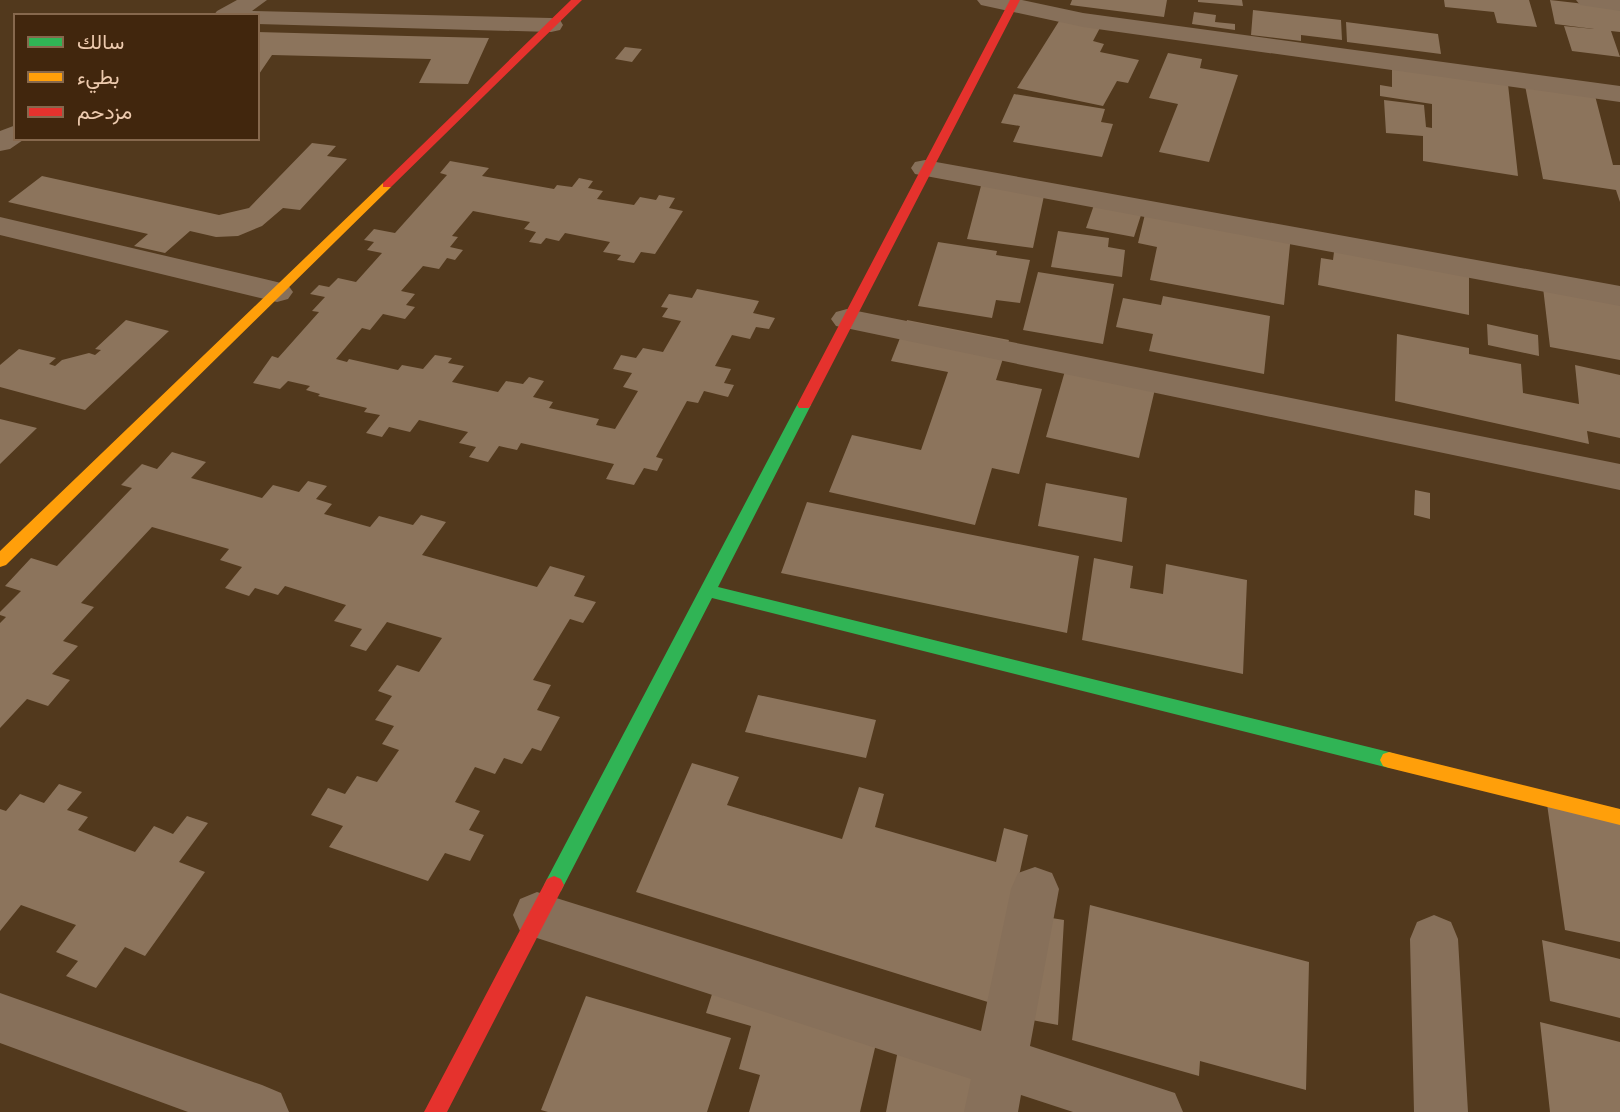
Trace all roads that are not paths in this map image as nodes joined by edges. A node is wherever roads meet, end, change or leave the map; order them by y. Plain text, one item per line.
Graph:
1 (255, 0) edge
2 (577, 0) edge
3 (1588, 0) edge
4 (1005, 2) edge
5 (1620, 4) edge
6 (230, 14) edge
7 (259, 17) edge
8 (551, 25) junction
9 (1620, 94) edge
10 (925, 168) junction
11 (0, 226) edge
12 (277, 292) junction
13 (1620, 296) edge
14 (847, 319) junction
15 (1620, 477) edge
16 (0, 561) edge
17 (706, 590) junction
18 (1620, 817) edge
19 (1035, 889) dead end
20 (537, 915) junction
21 (1434, 939) dead end
22 (0, 1018) edge
23 (1001, 1063) junction
24 (262, 1112) edge
25 (435, 1112) edge
26 (991, 1112) edge
27 (1156, 1112) edge
28 (1441, 1112) edge

1 - 6 street
2 - 8 street
3 - 5 street
4 - 9 street
4 - 10 street
7 - 8 street
8 - 12 street
10 - 13 street
10 - 14 street
11 - 12 street
12 - 16 street
14 - 15 street
14 - 17 street
17 - 18 street
17 - 20 street
19 - 23 street
20 - 23 street
20 - 25 street
21 - 28 street
22 - 24 street
23 - 26 street
23 - 27 street

